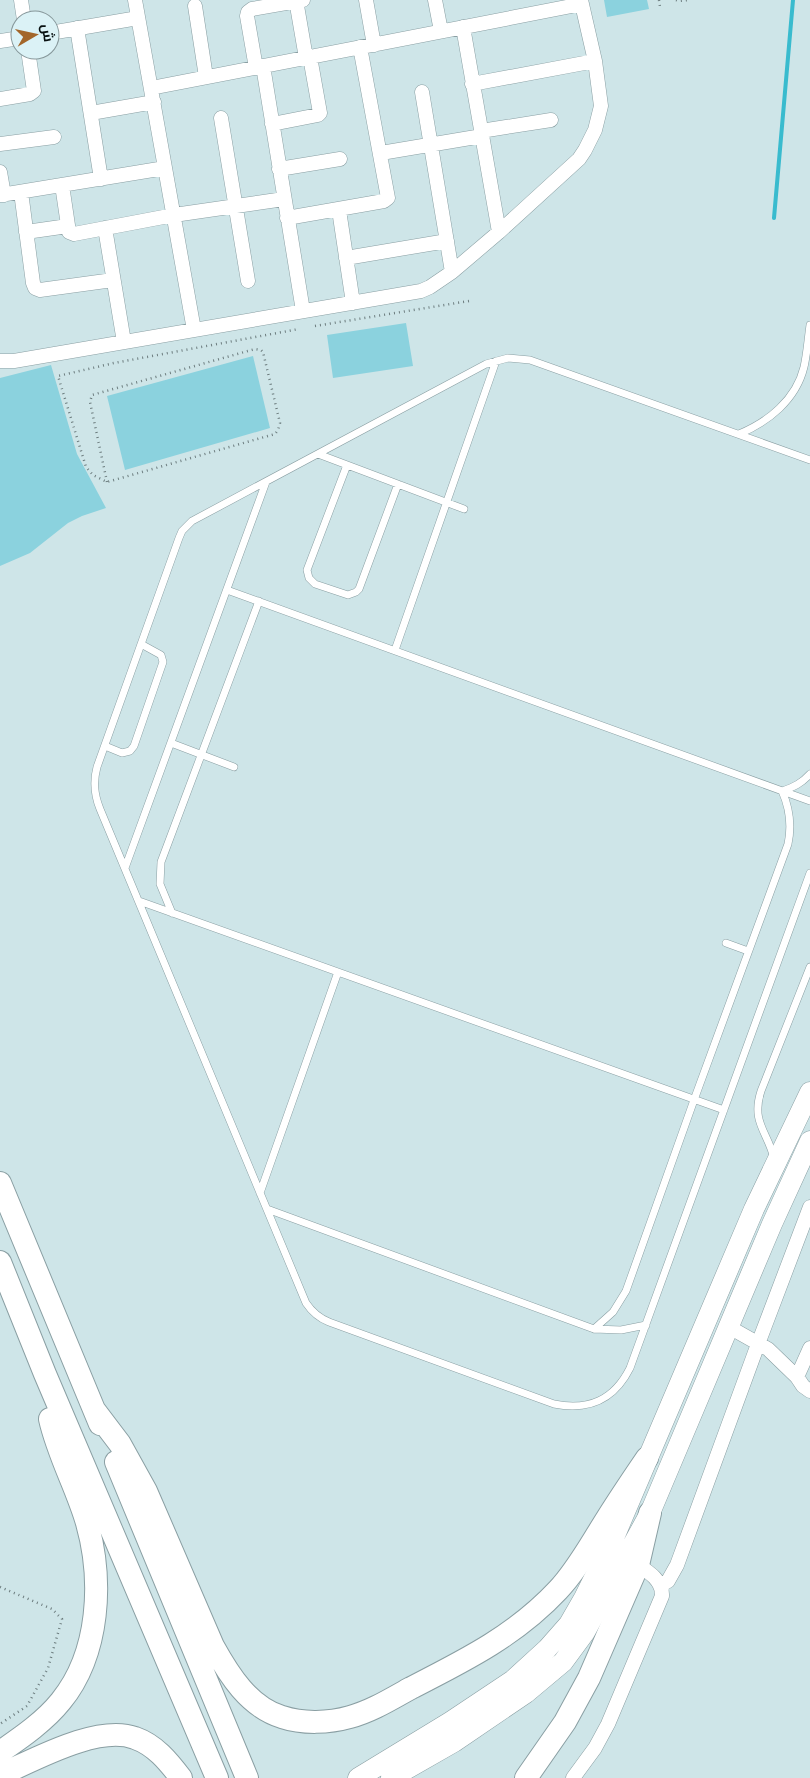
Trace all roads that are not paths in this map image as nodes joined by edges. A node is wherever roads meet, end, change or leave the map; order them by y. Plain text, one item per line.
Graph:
1 (135, 0) edge
2 (298, 0) edge
3 (366, 0) edge
4 (435, 0) edge
5 (582, 2) edge
6 (195, 6) dead end
7 (138, 18) junction
8 (462, 27) junction
9 (77, 28) junction
10 (60, 31) edge
11 (441, 31) junction
12 (374, 44) junction
13 (360, 47) junction
14 (308, 58) junction
15 (29, 60) edge
16 (595, 61) junction
17 (259, 67) junction
18 (206, 78) junction
19 (472, 84) junction
20 (151, 88) junction
21 (422, 92) dead end
22 (0, 99) edge
23 (154, 102) junction
24 (90, 113) junction
25 (221, 118) dead end
26 (551, 120) dead end
27 (272, 124) junction
28 (481, 134) junction
29 (54, 137) dead end
30 (0, 144) edge
31 (431, 144) junction
32 (381, 153) junction
33 (340, 158) dead end
34 (165, 168) junction
35 (279, 169) junction
36 (0, 172) edge
37 (101, 179) junction
38 (62, 185) junction
39 (21, 192) junction
40 (2, 195) edge
41 (284, 199) junction
42 (236, 206) junction
43 (338, 210) junction
44 (174, 215) junction
45 (287, 218) junction
46 (68, 226) junction
47 (105, 228) junction
48 (26, 232) junction
49 (499, 232) junction
50 (447, 240) junction
51 (346, 258) junction
52 (452, 272) junction
53 (114, 280) junction
54 (248, 281) dead end
55 (353, 303) junction
56 (303, 312) junction
57 (810, 325) edge
58 (194, 330) junction
59 (124, 342) junction
60 (496, 360) junction
61 (0, 361) edge
62 (739, 434) junction
63 (318, 454) junction
64 (810, 460) edge
65 (347, 466) junction
66 (266, 482) junction
67 (398, 484) junction
68 (447, 502) junction
69 (464, 509) dead end
70 (226, 590) junction
71 (259, 601) junction
72 (141, 644) junction
73 (395, 650) junction
74 (171, 742) junction
75 (105, 746) junction
76 (201, 754) junction
77 (234, 767) dead end
78 (810, 774) edge
79 (782, 791) junction
80 (810, 801) edge
81 (125, 868) junction
82 (810, 873) edge
83 (139, 901) junction
84 (172, 913) junction
85 (726, 943) dead end
86 (748, 951) junction
87 (810, 967) edge
88 (338, 972) junction
89 (810, 1092) edge
90 (694, 1100) junction
91 (724, 1110) junction
92 (810, 1141) edge
93 (775, 1163) junction
94 (0, 1183) edge
95 (260, 1193) junction
96 (810, 1207) edge
97 (267, 1208) junction
98 (0, 1262) edge
99 (646, 1325) junction
100 (729, 1327) junction
101 (594, 1329) junction
102 (758, 1344) junction
103 (810, 1348) edge
104 (45, 1374) junction
105 (796, 1377) junction
106 (810, 1391) edge
107 (95, 1411) junction
108 (647, 1458) junction
109 (650, 1513) junction
110 (638, 1565) junction
111 (660, 1586) junction
112 (0, 1752) edge
113 (0, 1775) edge
114 (181, 1778) edge
115 (217, 1778) edge
116 (246, 1778) edge
117 (358, 1778) edge
118 (392, 1778) edge
119 (526, 1778) edge
120 (573, 1778) edge

1 - 7 street
2 - 14 street
2 - 17 street
3 - 12 street
4 - 11 street
5 - 8 street
5 - 16 street
6 - 18 street
7 - 9 street
7 - 20 street
8 - 11 street
8 - 19 street
9 - 10 street
9 - 24 street
11 - 12 street
12 - 13 street
13 - 14 street
13 - 32 street
14 - 17 street
14 - 27 street
15 - 22 street
16 - 19 street
16 - 49 street
17 - 18 street
17 - 27 street
18 - 20 street
19 - 28 street
20 - 23 street
21 - 31 street
23 - 24 street
23 - 34 street
24 - 37 street
25 - 42 street
26 - 28 street
27 - 35 street
28 - 31 street
28 - 49 street
29 - 30 street
31 - 32 street
31 - 50 street
32 - 43 street
33 - 35 street
34 - 37 street
34 - 44 street
35 - 41 street
36 - 40 street
37 - 38 street
38 - 39 street
38 - 46 street
39 - 40 street
39 - 48 street
41 - 42 street
41 - 45 street
42 - 44 street
42 - 54 street
43 - 45 street
43 - 51 street
44 - 47 street
44 - 58 street
45 - 56 street
46 - 47 street
46 - 48 street
47 - 53 street
48 - 53 street
49 - 52 street
50 - 51 street
50 - 52 street
51 - 55 street
52 - 55 street
53 - 59 street
55 - 56 street
56 - 58 street
57 - 62 lane
58 - 59 street
59 - 61 street
60 - 62 lane
60 - 63 lane
60 - 68 lane
62 - 64 lane
63 - 65 lane
63 - 66 lane
65 - 67 lane
65 - 67 lane
66 - 70 lane
66 - 72 lane
67 - 68 lane
68 - 69 lane
68 - 73 lane
70 - 71 lane
70 - 74 lane
71 - 73 lane
71 - 76 lane
72 - 75 lane
72 - 75 lane
73 - 79 lane
74 - 76 lane
74 - 81 lane
75 - 81 lane
76 - 77 lane
76 - 84 lane
78 - 79 lane
79 - 80 lane
79 - 86 lane
81 - 83 lane
82 - 91 lane
83 - 84 lane
83 - 95 lane
84 - 88 lane
85 - 86 lane
86 - 90 lane
87 - 93 lane
88 - 90 lane
88 - 95 lane
89 - 93 main road
90 - 91 lane
90 - 101 lane
91 - 99 lane
92 - 100 main road
93 - 108 main road
94 - 107 highway
95 - 97 lane
96 - 102 street
97 - 99 lane
97 - 101 lane
98 - 104 highway
99 - 101 lane
100 - 102 street
100 - 109 main road
102 - 105 street
102 - 111 street
103 - 105 street
104 - 112 highway
104 - 115 highway
105 - 106 street
107 - 108 highway
107 - 116 highway
108 - 117 main road
109 - 110 highway
109 - 118 main road
110 - 111 street
110 - 119 highway
111 - 120 street
113 - 114 highway

